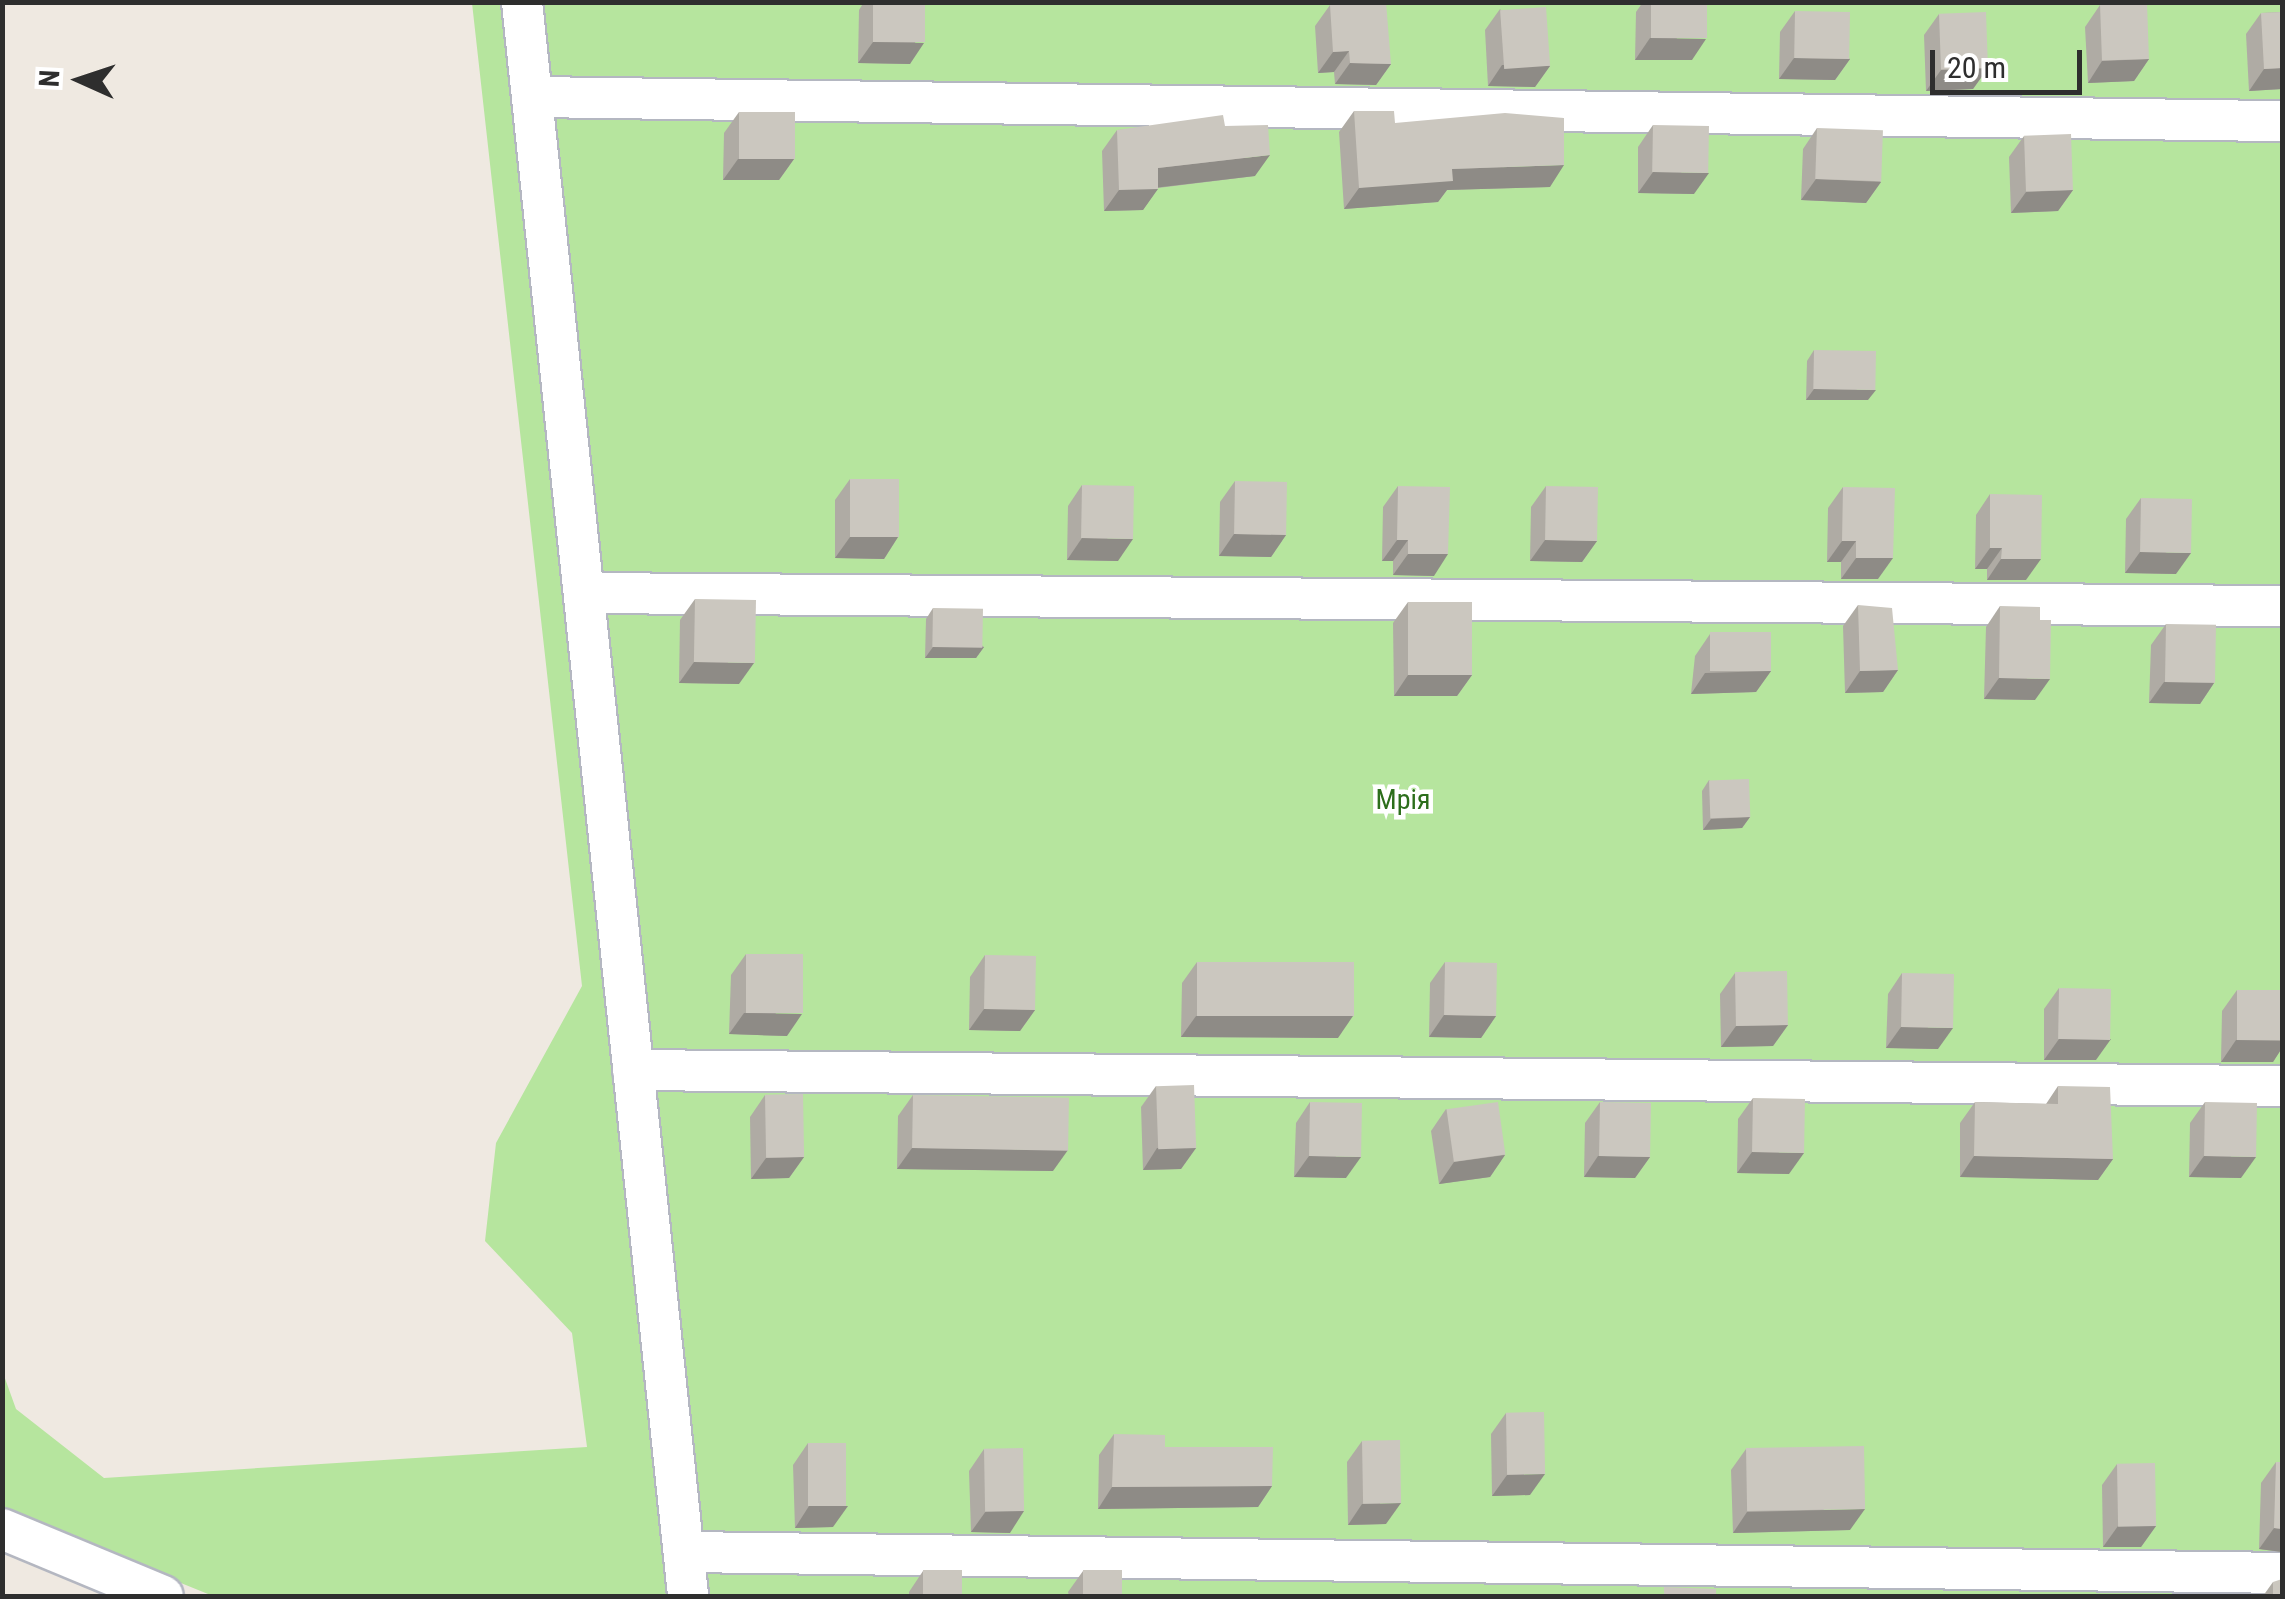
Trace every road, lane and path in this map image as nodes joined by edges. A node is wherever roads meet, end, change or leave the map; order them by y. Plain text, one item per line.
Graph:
1 (522, 2) edge
2 (533, 97) junction
3 (2282, 121) edge
4 (584, 593) junction
5 (2282, 606) edge
6 (633, 1070) junction
7 (2282, 1086) edge
8 (2, 1529) edge
9 (684, 1552) junction
10 (2282, 1573) edge
11 (163, 1596) edge
12 (688, 1596) edge

1 - 2 street
2 - 3 street
2 - 4 street
4 - 5 street
4 - 6 street
6 - 7 street
6 - 9 street
8 - 11 street
9 - 10 street
9 - 12 street

